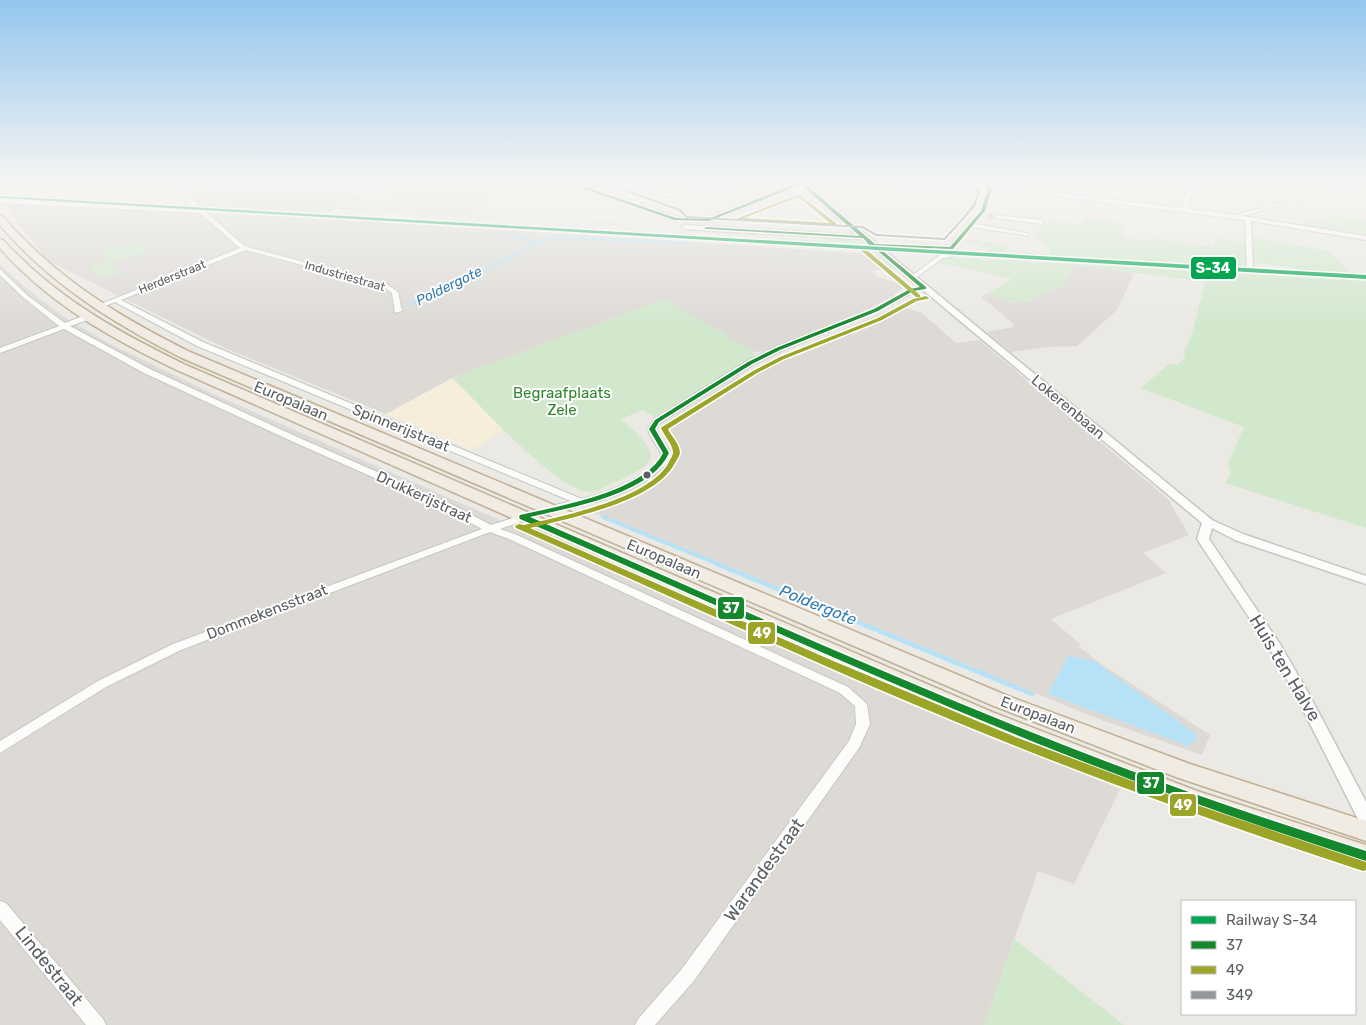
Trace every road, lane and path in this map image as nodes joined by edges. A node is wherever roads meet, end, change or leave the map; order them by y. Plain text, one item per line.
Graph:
1 (9, 230) edge
2 (223, 230) edge
3 (777, 230) edge
4 (854, 230) edge
5 (967, 230) edge
6 (998, 230) tunnel mouth
7 (1248, 230) edge
8 (1315, 230) edge
9 (1027, 235) dead end
10 (862, 237) junction
11 (1366, 238) edge
12 (0, 242) edge
13 (872, 245) junction
14 (245, 248) junction
15 (948, 256) dead end
16 (1250, 267) dead end
17 (0, 271) edge
18 (912, 278) junction
19 (924, 288) junction
20 (116, 300) junction
21 (98, 307) junction
22 (398, 311) dead end
23 (88, 317) junction
24 (64, 326) junction
25 (0, 350) edge
26 (579, 501) junction
27 (548, 510) junction
28 (523, 517) junction
29 (1208, 522) junction
30 (490, 529) junction
31 (1366, 580) edge
32 (861, 704) joint
33 (0, 748) edge
34 (1366, 818) edge
35 (1366, 831) edge
36 (1366, 856) edge
37 (0, 908) edge
38 (97, 1025) edge
39 (644, 1025) edge

1 - 21 highway, Europalaan
2 - 14 street, Industriestraat
3 - 10 street
4 - 10 street, Lokerenbaan
5 - 13 street
6 - 9 street
7 - 16 street
8 - 11 street
10 - 13 street, Lokerenbaan
12 - 23 highway, Europalaan
13 - 18 street, Lokerenbaan
14 - 20 street, Herderstraat
14 - 22 street, Industriestraat
15 - 18 street
17 - 24 street, Drukkerijstraat
18 - 19 street, Lokerenbaan
19 - 26 street, Dommekensstraat
19 - 29 street, Lokerenbaan
20 - 21 street, Herderstraat
20 - 26 street, Spinnerijstraat
21 - 27 highway, Europalaan
23 - 24 street
23 - 28 highway, Europalaan
24 - 25 street
24 - 30 street, Drukkerijstraat
26 - 27 street, Dommekensstraat
27 - 28 street, Dommekensstraat
27 - 35 highway, Europalaan
28 - 30 street, Dommekensstraat
28 - 36 highway, Europalaan
29 - 31 street, Lokerenbaan
29 - 34 street, Huis ten Halve
30 - 32 street, Drukkerijstraat
30 - 33 street, Dommekensstraat
32 - 39 street, Warandestraat
37 - 38 street, Lindestraat

